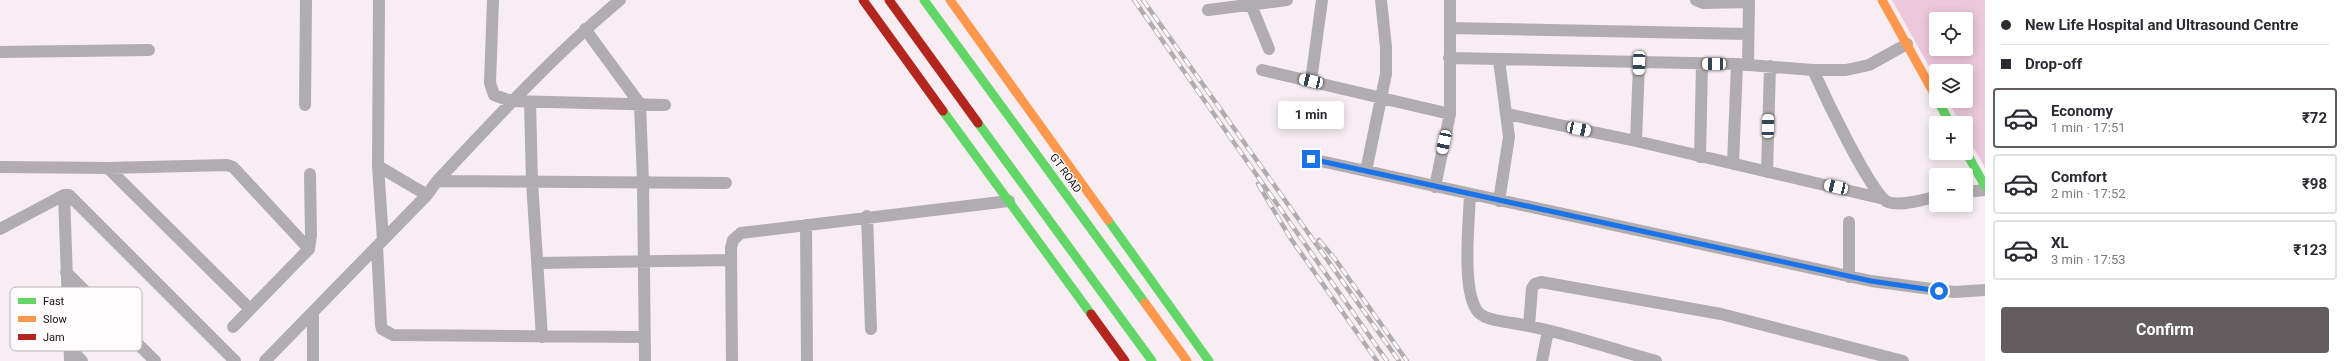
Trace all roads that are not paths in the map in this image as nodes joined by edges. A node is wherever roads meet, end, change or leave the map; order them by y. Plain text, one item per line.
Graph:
1 (306, 0) edge
2 (379, 0) edge
3 (493, 0) edge
4 (620, 0) edge
5 (863, 0) edge
6 (889, 0) edge
7 (924, 0) edge
8 (950, 0) edge
9 (1287, 0) edge
10 (1322, 0) edge
11 (1381, 0) edge
12 (1450, 0) edge
13 (1696, 0) edge
14 (1882, 0) edge
15 (1251, 5) junction
16 (1208, 10) dead end
17 (1450, 28) junction
18 (585, 29) junction
19 (1748, 34) junction
20 (1907, 44) junction
21 (149, 50) dead end
22 (1269, 50) dead end
23 (0, 52) edge
24 (1450, 58) junction
25 (1499, 60) junction
26 (1639, 63) junction
27 (1702, 64) junction
28 (1743, 64) junction
29 (1770, 66) junction
30 (1262, 70) dead end
31 (1813, 70) junction
32 (1311, 81) junction
33 (1929, 84) edge
34 (1382, 99) junction
35 (511, 101) junction
36 (530, 102) junction
37 (640, 104) junction
38 (305, 105) dead end
39 (665, 105) dead end
40 (1450, 114) junction
41 (1507, 114) junction
42 (1636, 141) junction
43 (1700, 157) junction
44 (1311, 159) dead end
45 (1970, 160) edge
46 (1733, 164) junction
47 (0, 166) edge
48 (378, 166) junction
49 (108, 168) junction
50 (1366, 171) junction
51 (1767, 172) junction
52 (310, 174) dead end
53 (437, 181) junction
54 (532, 182) junction
55 (643, 182) junction
56 (726, 183) dead end
57 (1985, 186) edge
58 (1435, 187) junction
59 (1985, 190) edge
60 (1973, 191) edge
61 (1470, 194) junction
62 (64, 195) junction
63 (427, 195) junction
64 (1880, 198) junction
65 (1929, 198) edge
66 (1009, 201) junction
67 (1499, 201) junction
68 (868, 216) junction
69 (1849, 222) dead end
70 (806, 225) junction
71 (0, 230) edge
72 (380, 243) junction
73 (309, 249) junction
74 (730, 260) junction
75 (644, 261) junction
76 (538, 263) junction
77 (66, 272) junction
78 (1849, 277) junction
79 (67, 287) edge
80 (81, 287) edge
81 (1985, 290) edge
82 (250, 309) junction
83 (313, 312) junction
84 (1529, 326) junction
85 (233, 327) dead end
86 (871, 328) dead end
87 (1548, 331) junction
88 (542, 336) junction
89 (644, 337) junction
90 (142, 348) edge
91 (73, 351) edge
92 (229, 359) edge
93 (82, 361) edge
94 (155, 361) edge
95 (265, 361) edge
96 (313, 361) edge
97 (645, 361) edge
98 (732, 361) edge
99 (807, 361) edge
100 (1125, 361) edge
101 (1152, 361) edge
102 (1187, 361) edge
103 (1209, 361) edge
104 (1542, 361) edge
105 (1656, 361) edge
106 (1904, 361) edge

1 - 38 street
2 - 48 street
3 - 35 street
4 - 18 street
5 - 66 main road
6 - 101 main road
7 - 102 main road, GT ROAD
8 - 103 main road
9 - 15 street
10 - 32 street
11 - 34 street
12 - 17 street
13 - 19 street
14 - 20 main road
15 - 16 street
15 - 22 street
17 - 19 street
17 - 24 street
18 - 35 street
18 - 37 street
19 - 28 street
20 - 31 street
20 - 33 main road
21 - 23 street
24 - 25 street
24 - 40 street
25 - 26 street
25 - 41 street
26 - 27 street
26 - 42 street
27 - 28 street
27 - 43 street
28 - 29 street
28 - 46 street
29 - 31 street
29 - 51 street
30 - 32 street
31 - 64 street
32 - 34 street
34 - 40 street
34 - 50 street
35 - 36 street
35 - 53 street
36 - 37 street
36 - 54 street
37 - 39 street
37 - 55 street
40 - 58 street
41 - 42 street
41 - 67 street
42 - 43 street
43 - 46 street
44 - 50 street
45 - 57 main road
46 - 51 street
47 - 49 street
48 - 63 street
48 - 72 street
49 - 73 street
49 - 82 street
50 - 58 street
51 - 64 street
52 - 73 street
53 - 54 street
53 - 63 street
54 - 55 street
54 - 76 street
55 - 56 street
55 - 75 street
58 - 61 street
59 - 60 street
61 - 67 street
61 - 84 street
62 - 71 street
62 - 77 street
62 - 92 street
63 - 72 street
64 - 65 street
66 - 68 street
66 - 100 main road
67 - 78 street
68 - 70 street
68 - 86 street
69 - 78 street
70 - 74 street
70 - 99 street
72 - 83 street
72 - 88 street
73 - 82 street
74 - 75 street
74 - 98 street
75 - 76 street
75 - 89 street
76 - 88 street
77 - 79 street
77 - 80 street
78 - 81 street
82 - 85 street
83 - 95 street
83 - 96 street
84 - 87 street
84 - 106 street
87 - 104 street
87 - 105 street
88 - 89 street
89 - 97 street
90 - 94 street
91 - 93 street

